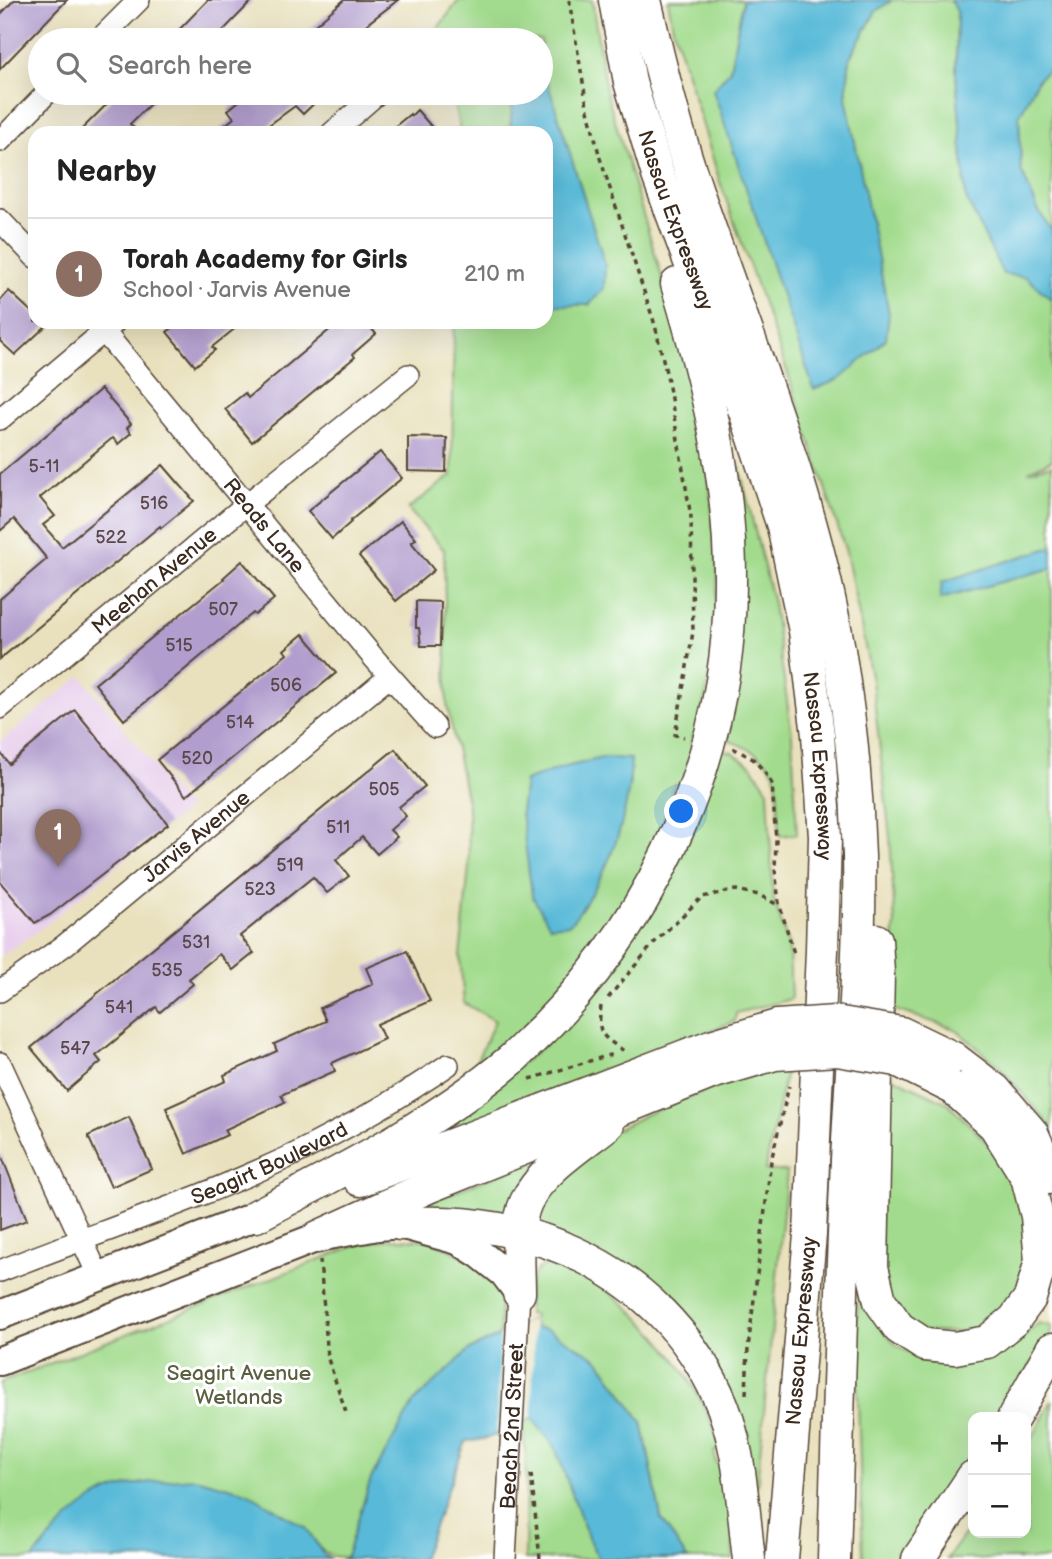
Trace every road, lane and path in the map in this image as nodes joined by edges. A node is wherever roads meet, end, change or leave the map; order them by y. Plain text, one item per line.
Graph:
1 (139, 0) edge
2 (569, 0) edge
3 (615, 0) edge
4 (645, 0) edge
5 (111, 28) edge
6 (630, 82) junction
7 (35, 105) edge
8 (364, 105) edge
9 (340, 126) edge
10 (0, 141) edge
11 (0, 220) edge
12 (28, 250) edge
13 (101, 329) edge
14 (108, 329) edge
15 (408, 376) dead end
16 (0, 419) edge
17 (247, 504) junction
18 (839, 651) junction
19 (389, 677) junction
20 (0, 708) edge
21 (435, 727) dead end
22 (685, 737) dead end
23 (780, 906) dead end
24 (0, 991) edge
25 (601, 1006) junction
26 (592, 1015) dead end
27 (711, 1059) junction
28 (0, 1063) edge
29 (448, 1065) dead end
30 (953, 1073) junction
31 (525, 1081) dead end
32 (630, 1105) junction
33 (1052, 1178) edge
34 (257, 1216) junction
35 (400, 1224) junction
36 (519, 1232) junction
37 (318, 1237) junction
38 (81, 1239) junction
39 (0, 1271) edge
40 (99, 1277) junction
41 (519, 1293) junction
42 (0, 1315) edge
43 (1052, 1349) edge
44 (0, 1361) edge
45 (1017, 1412) edge
46 (346, 1415) dead end
47 (530, 1464) dead end
48 (968, 1484) edge
49 (505, 1559) edge
50 (540, 1559) edge
51 (750, 1559) edge
52 (782, 1559) edge
53 (834, 1559) edge
54 (918, 1559) edge

1 - 5 street
2 - 22 path
3 - 6 highway, Nassau Expressway
4 - 18 highway, Nassau Expressway
6 - 34 highway
6 - 52 highway, Nassau Expressway
7 - 10 street
8 - 9 street
11 - 12 street
13 - 16 street
14 - 17 street, Reads Lane
15 - 17 street, Meehan Avenue
17 - 19 street, Reads Lane
17 - 20 street, Meehan Avenue
18 - 30 highway
18 - 53 highway, Nassau Expressway
19 - 21 street, Reads Lane
19 - 24 street, Jarvis Avenue
23 - 25 path
25 - 26 path
25 - 31 path
27 - 30 highway, bridge
27 - 32 highway
27 - 34 highway
28 - 38 street
29 - 38 street, Seagirt Boulevard
30 - 33 highway
32 - 36 highway
32 - 37 highway
34 - 40 main road, Seagirt Boulevard
35 - 36 highway
35 - 37 main road
35 - 41 main road
36 - 41 highway
36 - 51 highway
37 - 44 main road
37 - 46 path
38 - 39 street, Seagirt Boulevard
38 - 40 street
40 - 42 main road, Seagirt Boulevard
41 - 49 street, Beach 2nd Street
43 - 45 highway
47 - 50 path
48 - 54 highway

